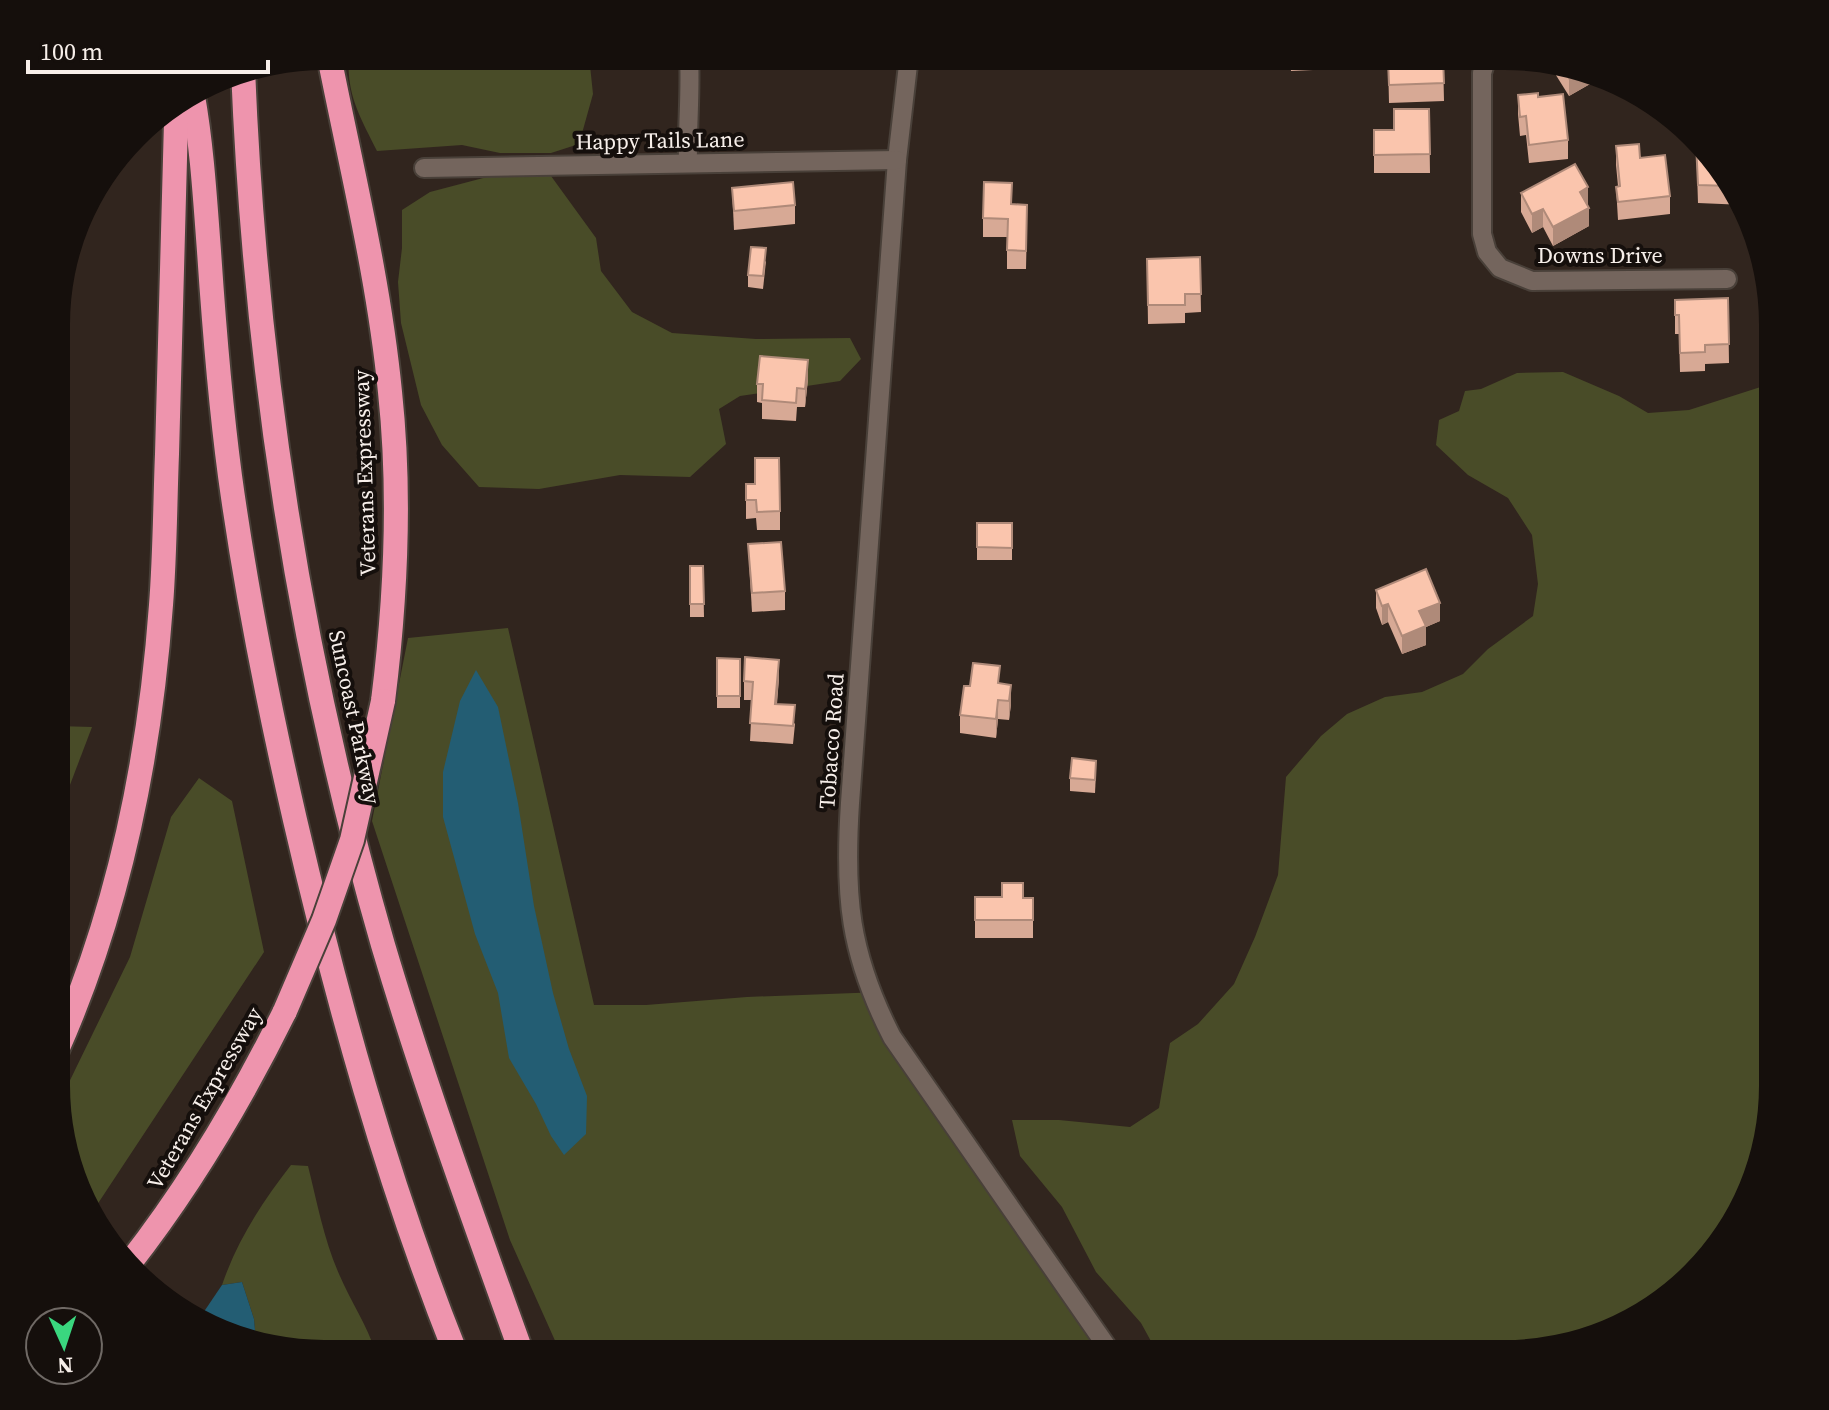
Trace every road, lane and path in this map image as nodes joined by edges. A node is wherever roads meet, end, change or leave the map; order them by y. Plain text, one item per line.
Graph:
1 (332, 70) edge
2 (690, 70) edge
3 (907, 70) edge
4 (1483, 71) edge
5 (244, 82) edge
6 (195, 105) edge
7 (177, 118) edge
8 (897, 160) junction
9 (688, 163) junction
10 (424, 168) dead end
11 (1727, 279) dead end
12 (71, 1015) edge
13 (135, 1255) edge
14 (492, 1273) junction
15 (451, 1339) edge
16 (517, 1339) edge
17 (524, 1339) edge
18 (1102, 1340) edge

1 - 13 highway, Veterans Expressway, bridge
2 - 9 street
3 - 8 street, Tobacco Road
4 - 11 street, Downs Drive
5 - 14 highway, Suncoast Parkway
6 - 15 highway
7 - 12 highway
8 - 9 street, Happy Tails Lane
8 - 18 street, Tobacco Road
9 - 10 street, Happy Tails Lane
14 - 16 highway, Suncoast Parkway
14 - 17 highway

